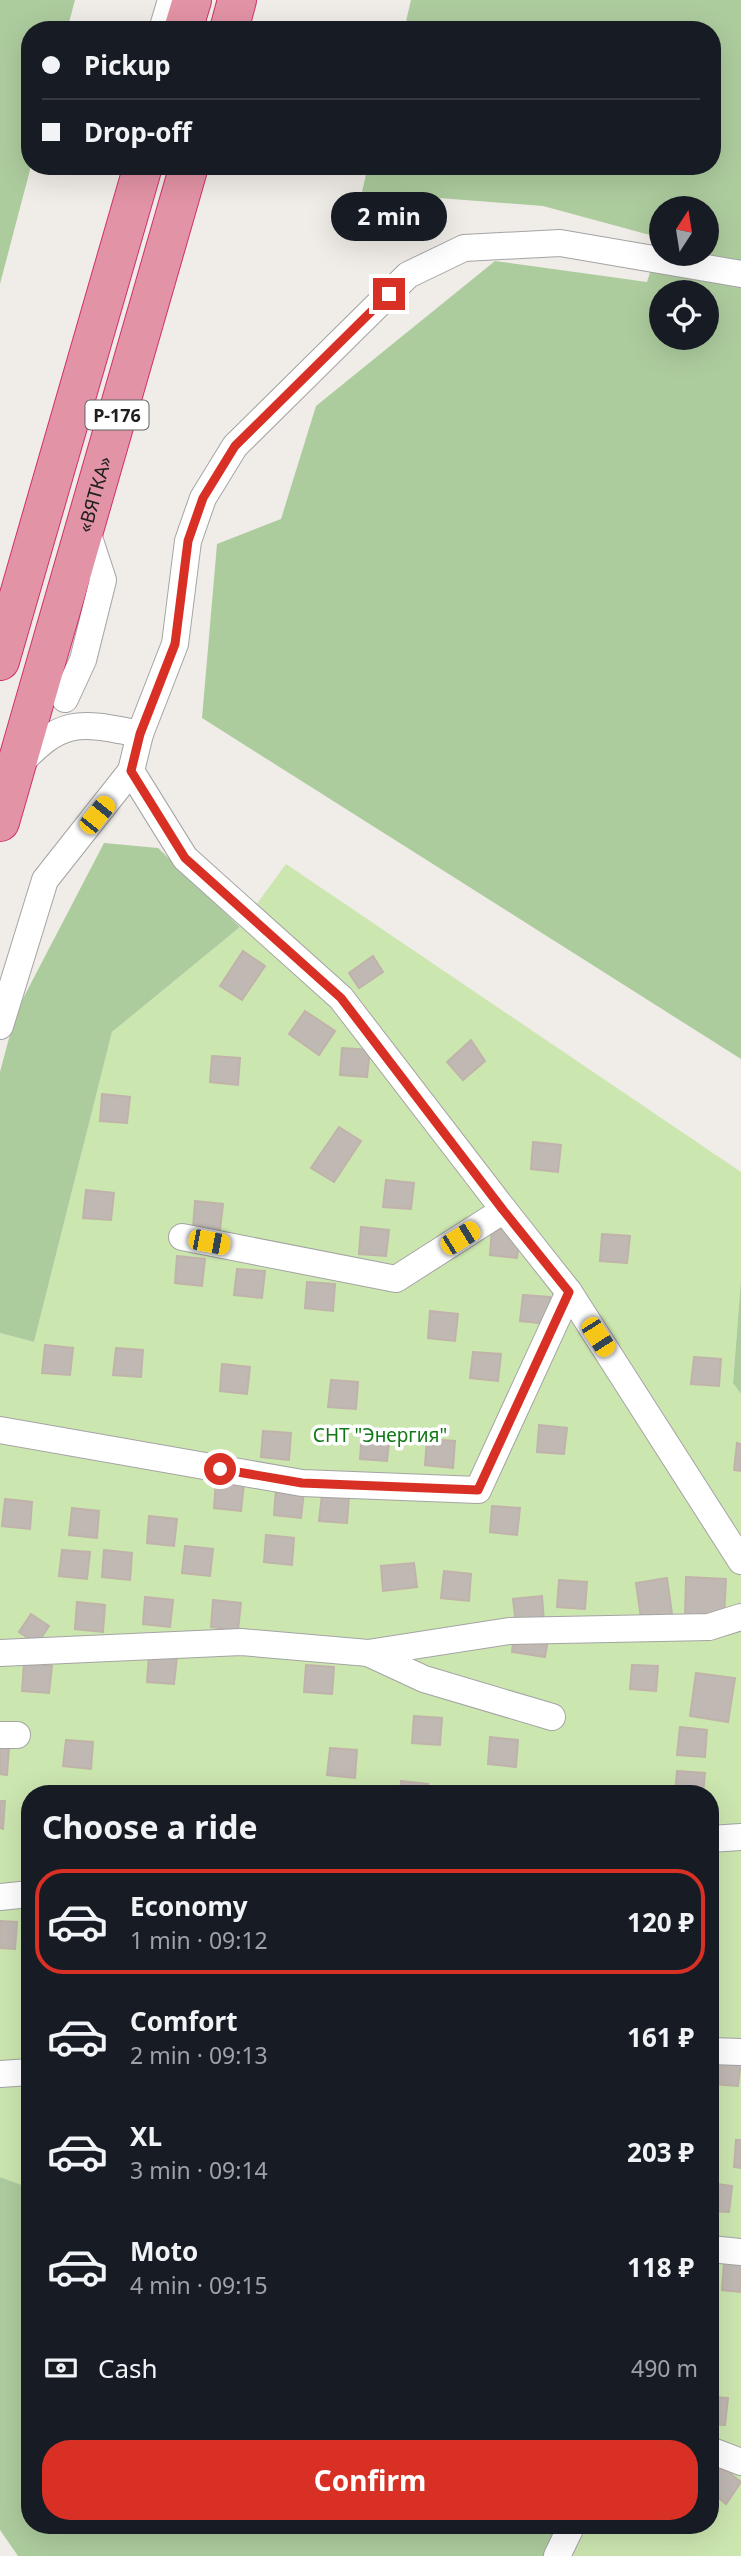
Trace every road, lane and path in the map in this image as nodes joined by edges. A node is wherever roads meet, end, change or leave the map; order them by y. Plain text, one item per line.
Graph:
1 (171, 0) edge
2 (192, 0) edge
3 (237, 0) edge
4 (165, 21) edge
5 (186, 21) edge
6 (231, 21) edge
7 (121, 175) edge
8 (140, 175) edge
9 (186, 175) edge
10 (741, 274) edge
11 (41, 517) junction
12 (85, 526) junction
13 (0, 661) edge
14 (44, 664) junction
15 (65, 699) junction
16 (89, 724) junction
17 (140, 734) junction
18 (15, 771) junction
19 (131, 771) junction
20 (0, 822) edge
21 (0, 1026) edge
22 (503, 1210) junction
23 (182, 1237) dead end
24 (569, 1292) junction
25 (0, 1430) edge
26 (741, 1561) edge
27 (741, 1617) edge
28 (0, 1653) edge
29 (368, 1653) junction
30 (552, 1717) dead end
31 (741, 1837) edge
32 (719, 1838) edge
33 (21, 1895) edge
34 (0, 1897) edge
35 (719, 2051) edge
36 (741, 2052) edge
37 (21, 2073) edge
38 (0, 2074) edge
39 (719, 2250) edge
40 (741, 2252) edge
41 (719, 2453) edge
42 (741, 2462) edge
43 (568, 2534) edge
44 (557, 2556) edge

1 - 4 street
2 - 5 highway
3 - 6 highway
7 - 11 street
8 - 11 highway, Р-176
9 - 12 highway, «ВЯТКА» / Р-176
10 - 17 street
11 - 13 highway, Р-176
12 - 14 highway, «ВЯТКА» / Р-176
12 - 15 street
14 - 15 street
14 - 18 highway, «ВЯТКА» / Р-176
15 - 16 street
16 - 17 street
16 - 18 street
17 - 19 street
18 - 20 highway, «ВЯТКА» / Р-176
19 - 21 street
19 - 22 street
22 - 23 street
22 - 24 street
24 - 25 street
24 - 26 street
27 - 29 street
28 - 29 street
29 - 30 street
31 - 32 street
33 - 34 street
35 - 36 street
37 - 38 street
39 - 40 street
41 - 42 street
43 - 44 street

